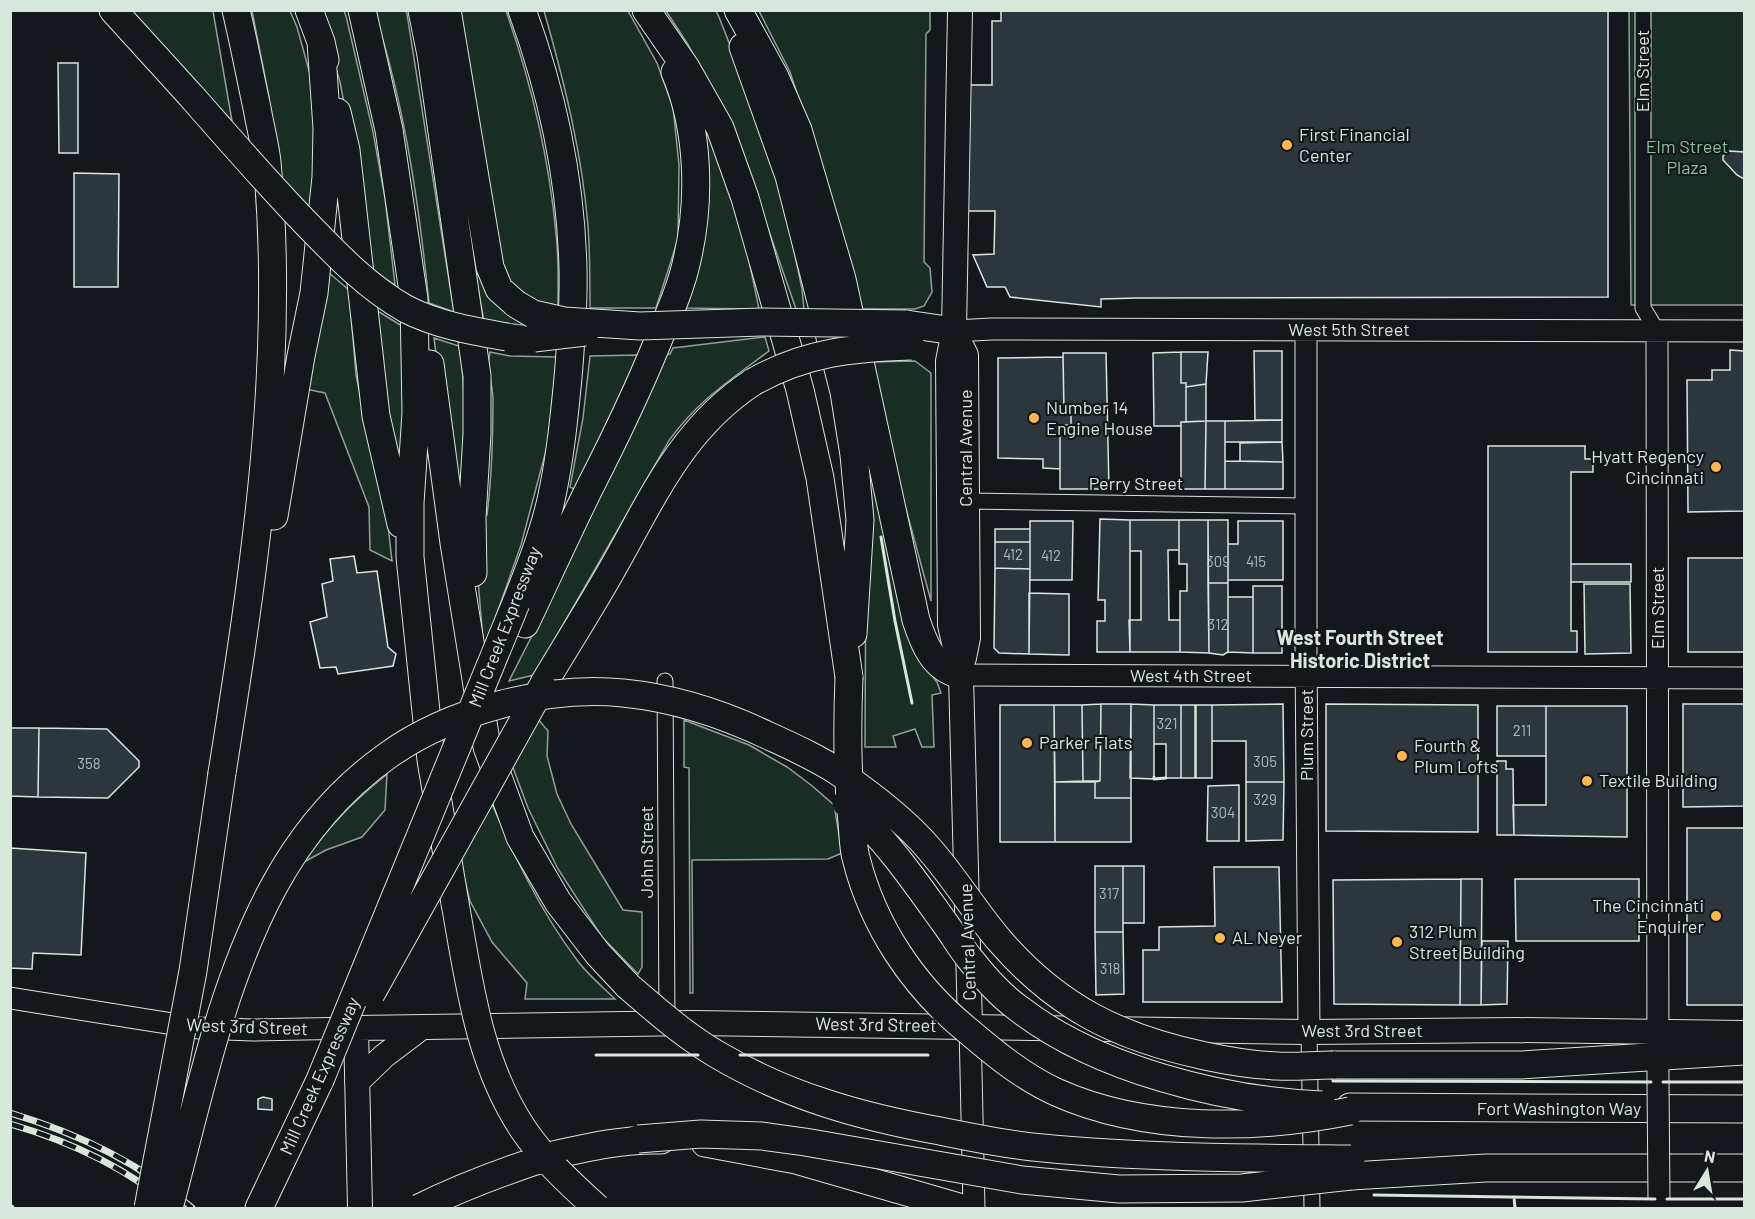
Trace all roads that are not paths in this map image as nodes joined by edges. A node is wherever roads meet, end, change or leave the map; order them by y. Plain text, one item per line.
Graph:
1 (113, 10) edge
2 (236, 10) edge
3 (309, 10) edge
4 (362, 10) edge
5 (422, 10) edge
6 (447, 10) edge
7 (522, 10) edge
8 (645, 10) edge
9 (728, 10) edge
10 (738, 10) edge
11 (960, 10) edge
12 (1643, 10) edge
13 (321, 42) junction
14 (400, 207) junction
15 (640, 326) junction
16 (1306, 330) junction
17 (954, 331) junction
18 (1657, 331) junction
19 (1744, 331) edge
20 (908, 335) junction
21 (966, 501) junction
22 (1306, 506) junction
23 (410, 557) junction
24 (520, 614) junction
25 (473, 658) junction
26 (238, 673) junction
27 (961, 675) junction
28 (849, 677) junction
29 (1306, 677) junction
30 (1658, 678) junction
31 (1744, 678) edge
32 (665, 681) dead end
33 (716, 714) junction
34 (10, 998) edge
35 (667, 1023) junction
36 (970, 1026) junction
37 (356, 1028) junction
38 (421, 1028) junction
39 (1309, 1032) junction
40 (1744, 1033) edge
41 (1744, 1051) edge
42 (1658, 1057) junction
43 (320, 1080) junction
44 (357, 1082) junction
45 (1358, 1109) junction
46 (1744, 1109) edge
47 (638, 1139) junction
48 (1351, 1167) junction
49 (1744, 1168) edge
50 (1659, 1204) edge
51 (148, 1209) edge
52 (169, 1209) edge
53 (259, 1209) edge
54 (360, 1209) edge
55 (419, 1209) edge
56 (597, 1209) edge
57 (962, 1209) edge
58 (974, 1209) edge
59 (1312, 1209) edge

1 - 15 highway, bridge
2 - 26 highway
3 - 13 highway
4 - 14 highway
5 - 25 highway
6 - 15 highway, bridge
7 - 24 highway, Mill Creek Expressway
8 - 24 highway
8 - 28 highway
9 - 28 highway
10 - 27 highway
11 - 17 main road, Central Avenue
12 - 18 street, Elm Street
13 - 23 highway
13 - 26 highway
14 - 23 highway
14 - 25 highway
15 - 20 highway, bridge
16 - 17 street, West 5th Street
16 - 18 street, West 5th Street
16 - 22 street, Plum Street
17 - 20 highway
17 - 21 main road, Central Avenue
17 - 27 main road, Central Avenue
18 - 19 street, West 5th Street
18 - 30 street, Elm Street
20 - 43 highway, bridge
21 - 22 street, Perry Street
21 - 27 main road, Central Avenue
22 - 29 street, Plum Street
23 - 56 highway, bridge
24 - 43 highway, Mill Creek Expressway, bridge
25 - 48 highway, bridge
26 - 51 highway, bridge
27 - 29 street, West 4th Street
27 - 36 main road, Central Avenue
28 - 45 highway, bridge
29 - 30 street, West 4th Street
29 - 39 street, Plum Street
30 - 31 street, West 4th Street
30 - 42 street, Elm Street
32 - 35 street, John Street
33 - 42 highway, bridge
33 - 45 highway, bridge
33 - 52 highway, bridge
34 - 37 street, West 3rd Street
35 - 36 main road, West 3rd Street
35 - 38 main road, West 3rd Street
36 - 39 main road, West 3rd Street
36 - 58 street, Central Avenue
37 - 38 main road, West 3rd Street
37 - 44 main road
38 - 44 main road
39 - 42 main road, West 3rd Street
39 - 59 street
40 - 42 main road, West 3rd Street
41 - 42 highway
42 - 50 street, Elm Street, bridge
43 - 53 highway, Mill Creek Expressway
44 - 54 main road
45 - 46 highway, Fort Washington Way
47 - 48 highway, bridge
47 - 55 highway, bridge
47 - 57 highway, bridge
48 - 49 highway

